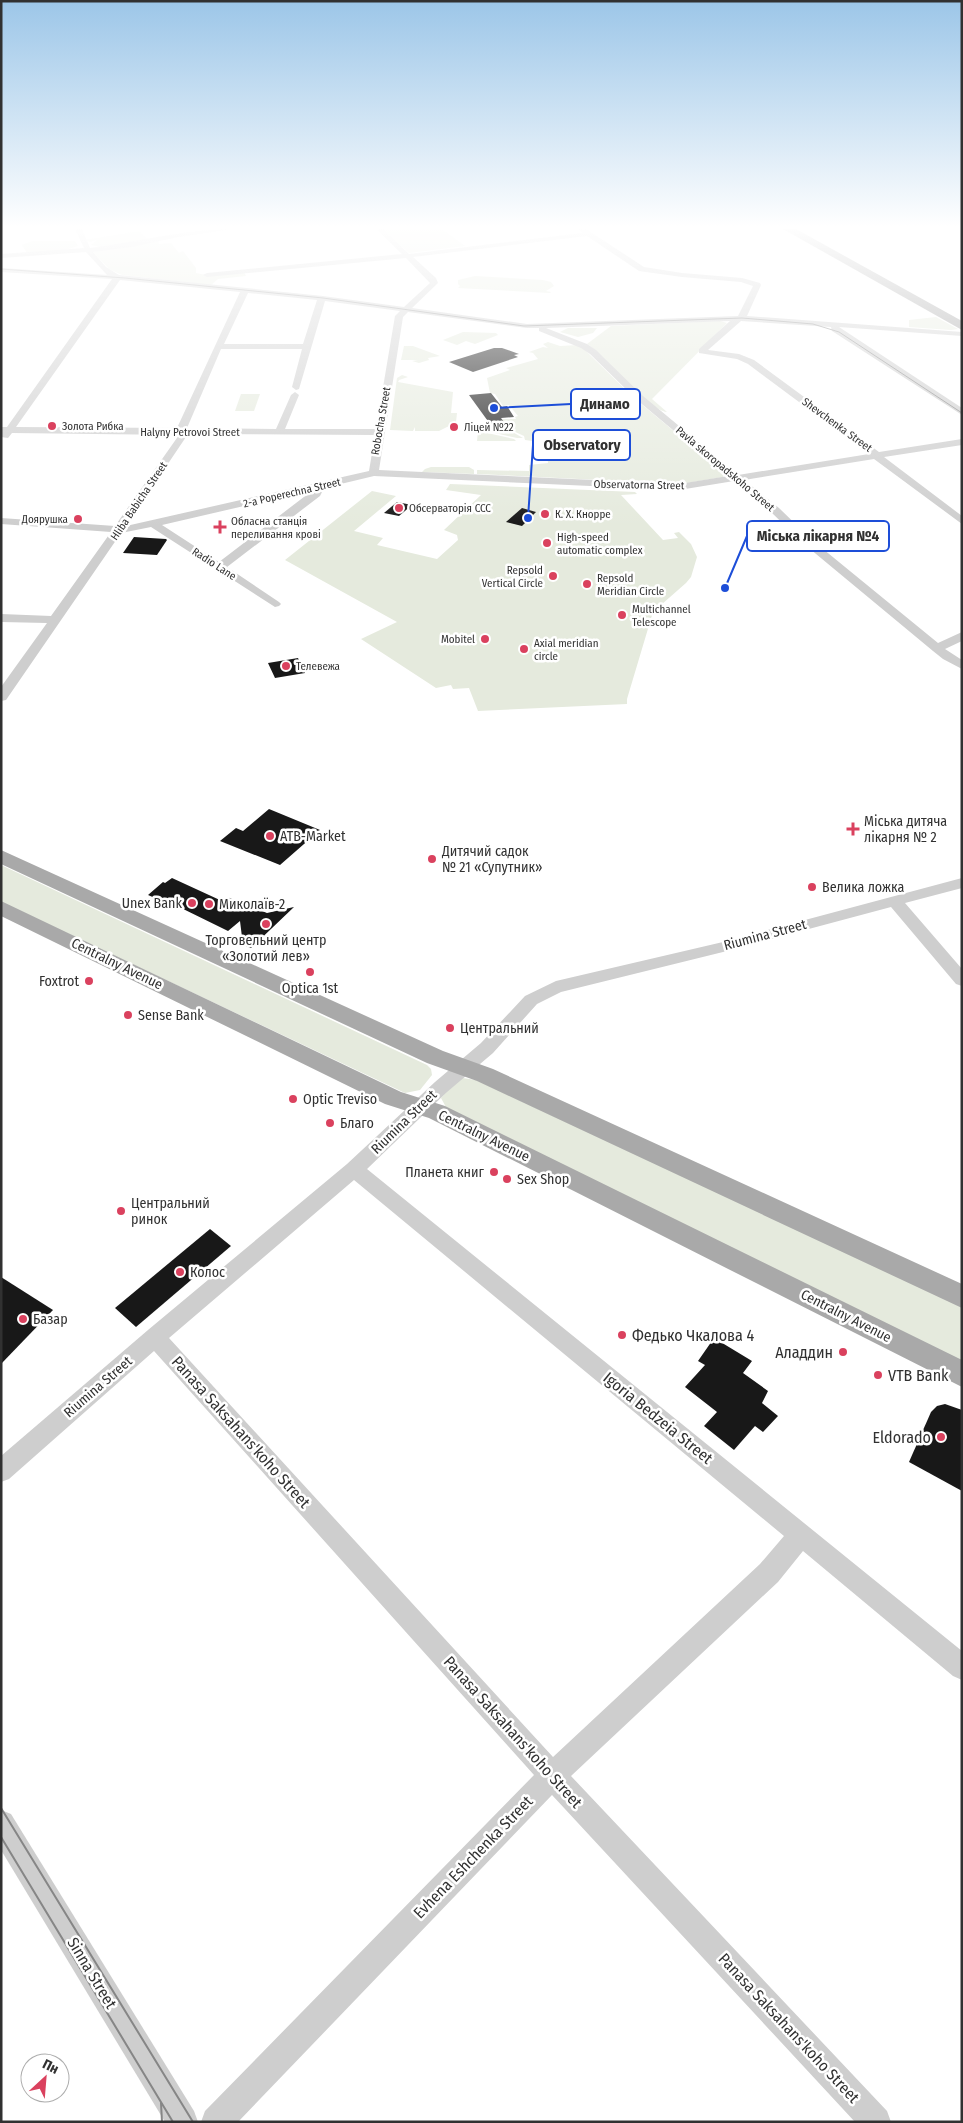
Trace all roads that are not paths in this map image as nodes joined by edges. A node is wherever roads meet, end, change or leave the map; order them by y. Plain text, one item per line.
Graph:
1 (81, 328) edge
2 (226, 328) edge
3 (312, 328) edge
4 (397, 328) edge
5 (533, 328) edge
6 (556, 328) edge
7 (603, 328) edge
8 (727, 328) edge
9 (835, 328) edge
10 (887, 328) edge
11 (599, 332) dead end
12 (552, 334) junction
13 (962, 334) edge
14 (218, 346) junction
15 (307, 347) junction
16 (962, 412) edge
17 (6, 430) edge
18 (182, 432) junction
19 (279, 432) junction
20 (379, 432) junction
21 (1, 440) edge
22 (962, 442) edge
23 (878, 456) junction
24 (374, 473) junction
25 (736, 478) junction
26 (319, 487) junction
27 (1, 521) edge
28 (962, 521) edge
29 (153, 524) junction
30 (120, 530) junction
31 (219, 568) junction
32 (275, 604) dead end
33 (1, 618) edge
34 (54, 620) junction
35 (962, 636) edge
36 (937, 648) junction
37 (962, 665) edge
38 (1, 697) edge
39 (1, 856) edge
40 (962, 883) edge
41 (894, 901) junction
42 (1, 908) edge
43 (962, 980) edge
44 (464, 1068) junction
45 (421, 1107) junction
46 (354, 1169) junction
47 (962, 1297) edge
48 (155, 1337) junction
49 (962, 1374) edge
50 (1, 1471) edge
51 (801, 1536) junction
52 (962, 1667) edge
53 (552, 1775) junction
54 (1, 1824) edge
55 (183, 2122) edge
56 (216, 2122) edge
57 (876, 2122) edge

1 - 17 street
2 - 14 street, Hliba Babicha Street
3 - 15 street
4 - 20 street, Robocha Street
5 - 12 street, Pavla skoropadskoho Street
6 - 12 street
7 - 11 street
8 - 23 street, Shevchenka Street
9 - 16 street
10 - 13 street
12 - 25 street, Pavla skoropadskoho Street
14 - 15 street
14 - 18 street, Hliba Babicha Street
15 - 19 street
17 - 18 street, Halyny Petrovoi Street
17 - 21 street
18 - 19 street, Halyny Petrovoi Street
18 - 30 street, Hliba Babicha Street
19 - 20 street, Halyny Petrovoi Street
20 - 24 street, Robocha Street
22 - 23 street, Observatorna Street
23 - 25 street, Observatorna Street
23 - 28 street, Shevchenka Street
24 - 25 street, Observatorna Street
24 - 26 street, 2-a Poperechna Street
25 - 36 street, Pavla skoropadskoho Street
26 - 29 street, 2-a Poperechna Street
26 - 31 street
27 - 30 street, 2-a Poperechna Street
29 - 30 street, 2-a Poperechna Street
29 - 31 street, Radio Lane
30 - 34 street, Hliba Babicha Street
31 - 32 street, Radio Lane
33 - 34 street
34 - 38 street, Hliba Babicha Street
35 - 36 street
36 - 37 street, Pavla skoropadskoho Street
39 - 44 main road
40 - 41 street, Riumina Street
41 - 43 street
41 - 44 street, Riumina Street
42 - 45 main road, Centralny Avenue
44 - 45 street, Riumina Street
44 - 47 main road
45 - 46 street, Riumina Street
45 - 49 main road, Centralny Avenue
46 - 48 street, Riumina Street
46 - 51 street, Igoria Bedzeia Street
48 - 50 street, Riumina Street
48 - 53 street, Panasa Saksahans'koho Street
51 - 52 street, Igoria Bedzeia Street
51 - 53 street, Evhena Eshchenka Street
53 - 56 street, Evhena Eshchenka Street
53 - 57 street, Panasa Saksahans'koho Street
54 - 55 street, Sinna Street

